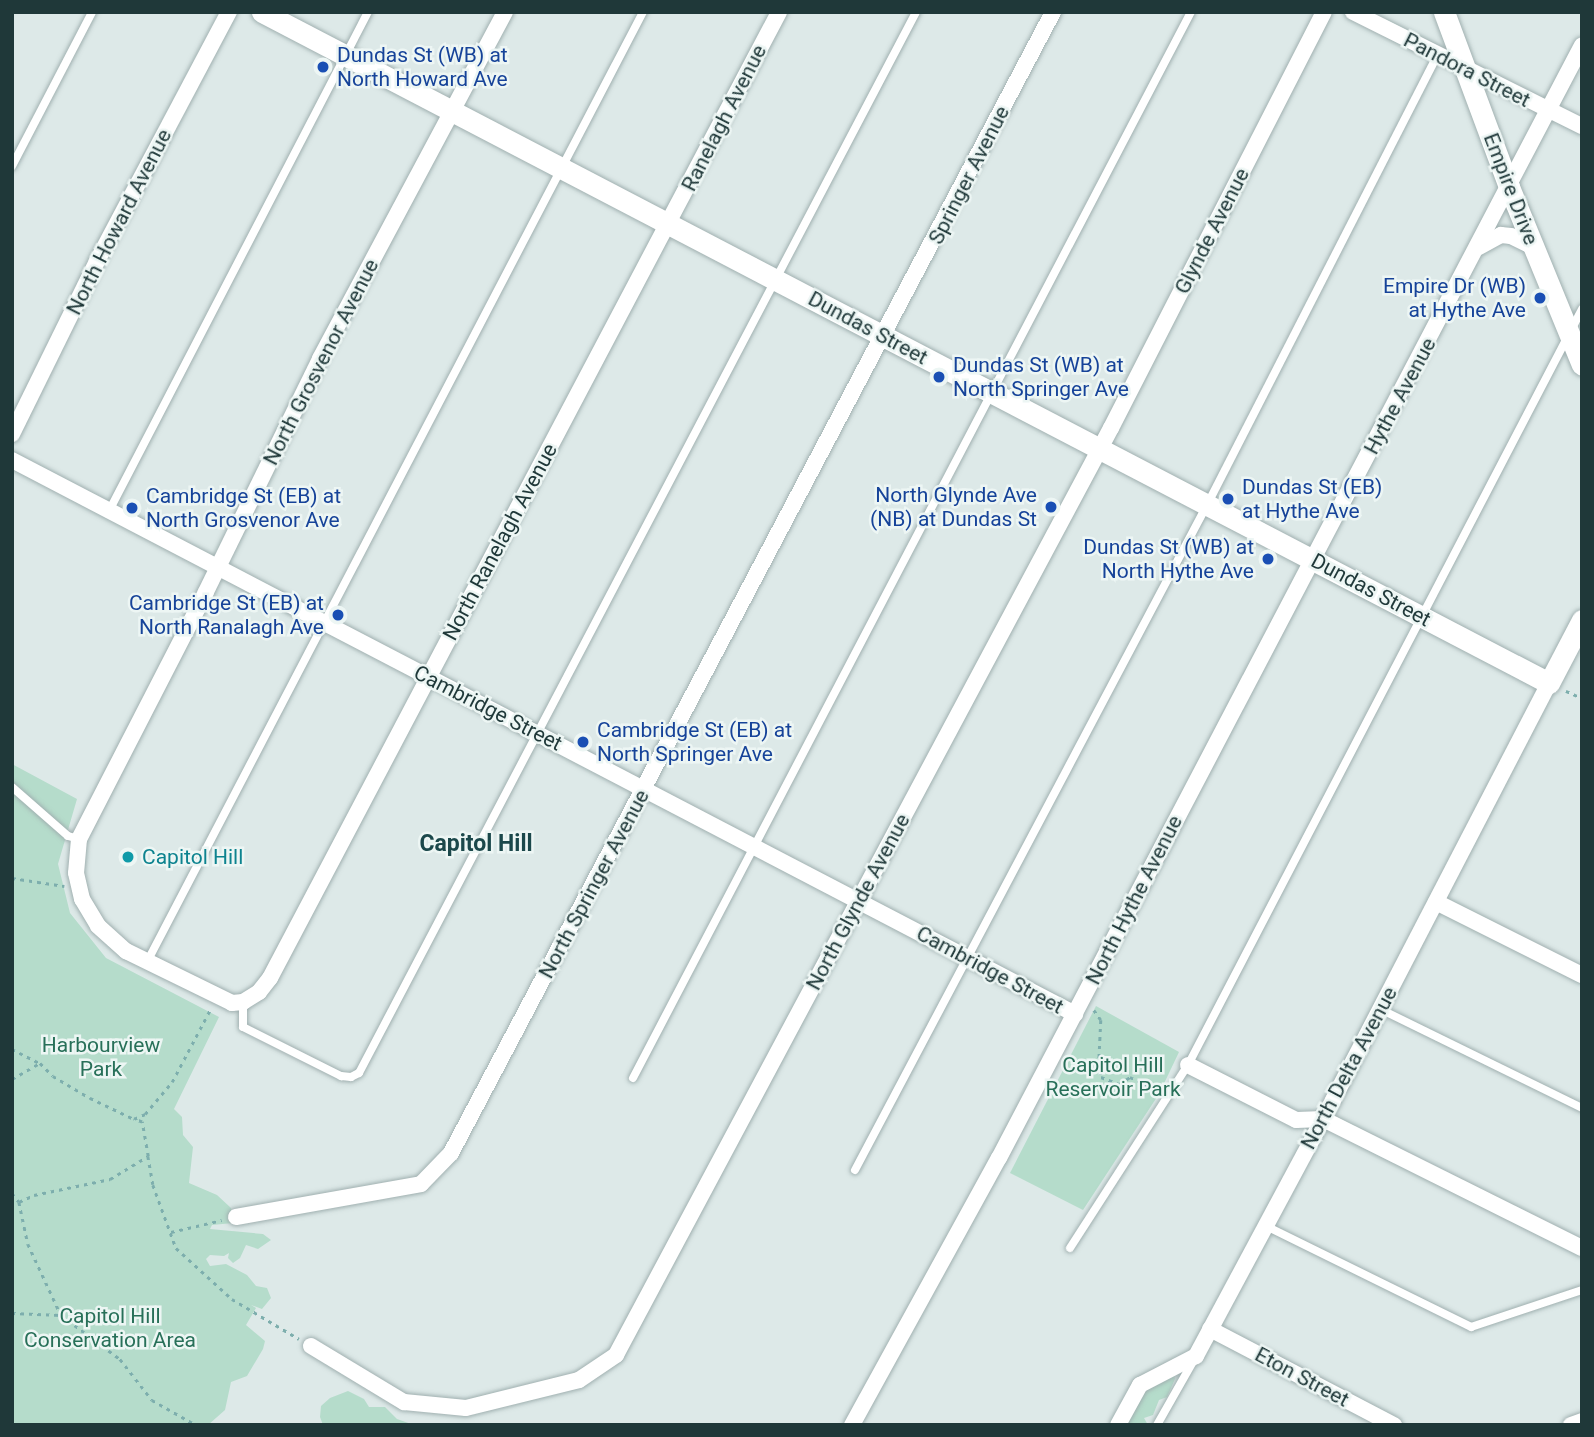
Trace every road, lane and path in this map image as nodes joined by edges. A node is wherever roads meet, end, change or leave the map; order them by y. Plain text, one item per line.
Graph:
1 (92, 12) edge
2 (229, 12) edge
3 (262, 12) edge
4 (368, 12) edge
5 (505, 12) edge
6 (643, 12) edge
7 (779, 12) edge
8 (916, 12) edge
9 (1053, 12) edge
10 (1191, 12) edge
11 (1324, 12) edge
12 (1353, 12) edge
13 (1444, 12) edge
14 (1582, 45) edge
15 (345, 55) junction
16 (1437, 56) junction
17 (1467, 71) junction
18 (453, 111) junction
19 (1549, 111) junction
20 (1582, 126) edge
21 (12, 166) edge
22 (563, 167) junction
23 (1509, 187) junction
24 (670, 223) junction
25 (1534, 247) junction
26 (1477, 248) junction
27 (775, 279) junction
28 (1582, 309) edge
29 (1569, 334) junction
30 (884, 337) junction
31 (1582, 365) edge
32 (992, 394) junction
33 (12, 434) edge
34 (1099, 449) junction
35 (12, 460) edge
36 (1207, 505) junction
37 (109, 511) junction
38 (1314, 560) junction
39 (218, 568) junction
40 (1419, 616) junction
41 (1582, 620) edge
42 (322, 623) junction
43 (429, 677) junction
44 (1549, 683) junction
45 (537, 733) junction
46 (12, 787) edge
47 (644, 789) junction
48 (79, 839) junction
49 (753, 846) junction
50 (12, 878) edge
51 (79, 886) junction
52 (859, 901) junction
53 (1436, 902) junction
54 (968, 958) junction
55 (147, 962) junction
56 (1582, 975) edge
57 (217, 998) junction
58 (243, 1002) junction
59 (1092, 1009) dead end
60 (1380, 1009) junction
61 (1075, 1014) junction
62 (12, 1049) edge
63 (40, 1063) junction
64 (1188, 1065) junction
65 (632, 1078) dead end
66 (12, 1079) edge
67 (1162, 1092) dead end
68 (1582, 1108) edge
69 (134, 1119) junction
70 (1323, 1119) junction
71 (148, 1156) junction
72 (855, 1170) dead end
73 (12, 1193) edge
74 (19, 1202) junction
75 (236, 1217) joint
76 (1266, 1226) junction
77 (170, 1232) junction
78 (1070, 1248) dead end
79 (1582, 1248) edge
80 (1582, 1290) edge
81 (12, 1313) edge
82 (61, 1315) junction
83 (1210, 1329) junction
84 (311, 1346) joint
85 (1196, 1356) junction
86 (1582, 1421) edge
87 (196, 1425) edge
88 (852, 1425) edge
89 (1118, 1425) edge
90 (1157, 1425) edge
91 (1394, 1425) edge
92 (1571, 1425) edge

1 - 21 lane
2 - 33 street, North Howard Avenue
3 - 15 street, Dundas Street
4 - 15 lane
5 - 18 street, North Grosvenor Avenue
6 - 22 lane
7 - 24 street, Ranelagh Avenue
8 - 27 lane
9 - 30 street, Springer Avenue
10 - 32 lane
11 - 34 street, Glynde Avenue
12 - 16 street, Pandora Street
13 - 17 street, Empire Drive
14 - 19 street, Hythe Avenue
15 - 18 street, Dundas Street
15 - 37 lane
16 - 17 street, Pandora Street
16 - 36 lane
17 - 19 street, Pandora Street
17 - 23 street, Empire Drive
18 - 22 street, Dundas Street
18 - 39 street, North Grosvenor Avenue
19 - 20 street, Pandora Street
19 - 23 street, Hythe Avenue
22 - 24 street, Dundas Street
22 - 42 lane
23 - 25 street, Empire Drive
23 - 26 street, Hythe Avenue
24 - 27 street, Dundas Street
24 - 43 street, North Ranelagh Avenue
25 - 26 street
25 - 29 street, Empire Drive
26 - 38 street, Hythe Avenue
27 - 30 street, Dundas Street
27 - 45 lane
28 - 29 lane
29 - 31 street, Empire Drive
29 - 40 lane
30 - 32 street, Dundas Street
30 - 47 street, North Springer Avenue
32 - 34 street, Dundas Street
32 - 49 lane
34 - 36 street, Dundas Street
34 - 52 street, North Glynde Avenue
35 - 37 street, Cambridge Street
36 - 38 street, Dundas Street
36 - 54 lane
37 - 39 street, Cambridge Street
38 - 40 street, Dundas Street
38 - 61 street, North Hythe Avenue
39 - 42 street, Cambridge Street
39 - 48 street, North Grosvenor Avenue
40 - 44 street, Dundas Street
40 - 64 lane
41 - 44 street
42 - 43 street, Cambridge Street
42 - 55 lane
43 - 45 street, Cambridge Street
43 - 58 street, North Ranelagh Avenue
44 - 53 street, North Delta Avenue
45 - 47 street, Cambridge Street
45 - 58 lane
46 - 48 lane
47 - 49 street, Cambridge Street
47 - 75 street, North Springer Avenue
48 - 51 street
49 - 52 street, Cambridge Street
49 - 65 lane
50 - 51 path
51 - 55 street
52 - 54 street, Cambridge Street
52 - 84 street, North Glynde Avenue
53 - 56 street
53 - 60 street, North Delta Avenue
54 - 61 street, Cambridge Street
54 - 72 lane
55 - 57 street
57 - 58 street
57 - 69 path
59 - 67 path
60 - 68 lane
60 - 70 street, North Delta Avenue
61 - 88 street, North Hythe Avenue
62 - 63 path
63 - 66 path
63 - 69 path
64 - 70 street
64 - 78 lane
69 - 71 path
70 - 76 street, North Delta Avenue
70 - 79 street
71 - 74 path
71 - 77 path
73 - 74 path
74 - 82 path
75 - 77 path
76 - 80 lane
76 - 83 street, North Delta Avenue
77 - 84 path
81 - 82 path
82 - 87 path
83 - 85 street, North Delta Avenue
83 - 91 street, Eton Street
85 - 89 street
85 - 90 lane
86 - 92 street

